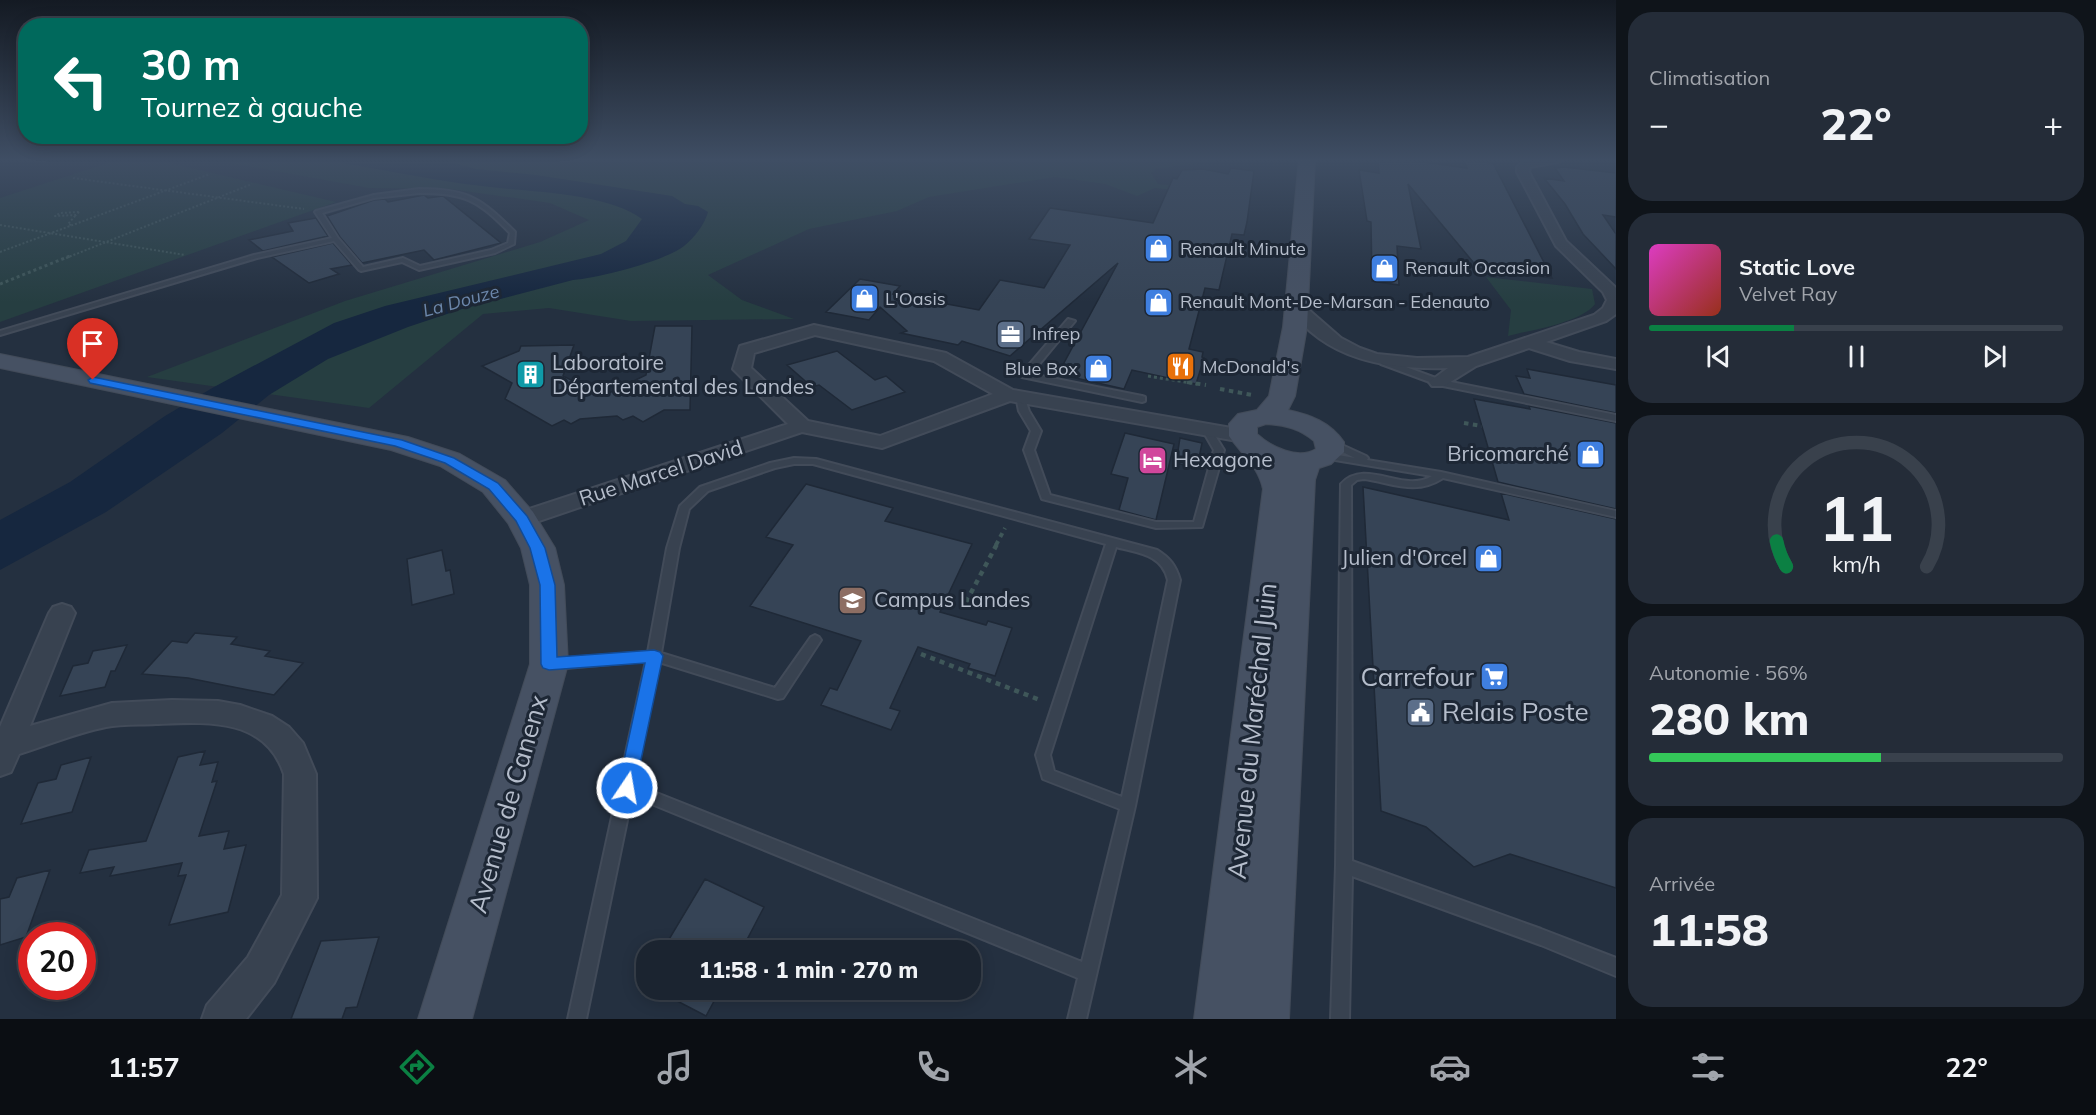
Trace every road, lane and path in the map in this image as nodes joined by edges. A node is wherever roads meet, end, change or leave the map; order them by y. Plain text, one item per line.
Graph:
1 (122, 207) edge
2 (194, 207) edge
3 (286, 207) edge
4 (334, 207) edge
5 (485, 207) edge
6 (1304, 207) edge
7 (1542, 207) edge
8 (310, 210) dead end
9 (77, 215) junction
10 (0, 225) edge
11 (71, 226) junction
12 (51, 233) junction
13 (336, 239) junction
14 (105, 242) junction
15 (0, 252) edge
16 (185, 255) dead end
17 (0, 284) edge
18 (1613, 288) edge
19 (1296, 317) junction
20 (1071, 321) dead end
21 (0, 333) edge
22 (1529, 342) junction
23 (1379, 360) junction
24 (0, 361) edge
25 (1470, 362) junction
26 (1616, 364) edge
27 (1148, 376) dead end
28 (1438, 382) junction
29 (1206, 385) dead end
30 (1220, 389) dead end
31 (1014, 396) junction
32 (1139, 409) junction
33 (1616, 418) edge
34 (1464, 423) dead end
35 (1255, 424) junction
36 (801, 426) junction
37 (1482, 426) dead end
38 (1208, 431) junction
39 (1319, 447) junction
40 (1440, 475) junction
41 (1012, 514) junction
42 (1616, 514) edge
43 (522, 519) junction
44 (1112, 542) junction
45 (966, 602) dead end
46 (62, 613) dead end
47 (815, 640) dead end
48 (921, 654) dead end
49 (654, 656) junction
50 (549, 664) junction
51 (1058, 707) junction
52 (4, 754) edge
53 (627, 788) junction
54 (1128, 806) junction
55 (1344, 866) junction
56 (1616, 967) edge
57 (1088, 973) junction
58 (221, 1019) edge
59 (445, 1019) edge
60 (577, 1019) edge
61 (1077, 1019) edge
62 (1221, 1019) edge
63 (1263, 1019) edge
64 (1340, 1019) edge

1 - 11 path
2 - 14 path
3 - 8 path
4 - 13 lane
5 - 13 lane
6 - 19 main road, Avenue du Maréchal Juin
7 - 18 street
9 - 9 path
9 - 11 path
10 - 12 path
11 - 12 path
12 - 14 path
12 - 15 path
13 - 21 lane
14 - 16 path
14 - 17 path
18 - 22 street
19 - 23 street
19 - 35 main road, Avenue du Maréchal Juin
19 - 39 main road, Avenue du Maréchal Juin
20 - 32 lane
22 - 25 street
22 - 26 street
23 - 25 street
23 - 28 lane
24 - 43 main road, Avenue de Canenx
25 - 28 street
27 - 29 path
28 - 33 lane
30 - 35 path
31 - 32 street
31 - 36 street, Rue Marcel David
31 - 36 street
31 - 38 lane
32 - 38 street
34 - 37 path
35 - 38 street
35 - 39 main road
35 - 39 main road
35 - 62 main road, Avenue du Maréchal Juin
36 - 43 street, Rue Marcel David
39 - 40 lane
39 - 63 main road, Avenue du Maréchal Juin
40 - 42 lane
40 - 55 lane
41 - 44 lane
41 - 45 path
41 - 49 lane
43 - 50 main road, Avenue de Canenx
44 - 51 lane
44 - 54 lane
46 - 52 street
47 - 49 lane
48 - 51 path
49 - 50 lane
49 - 53 lane
50 - 59 main road, Avenue de Canenx
51 - 54 lane
52 - 58 street
53 - 57 lane
53 - 60 lane
54 - 57 lane
55 - 56 lane
55 - 64 lane
57 - 61 lane

